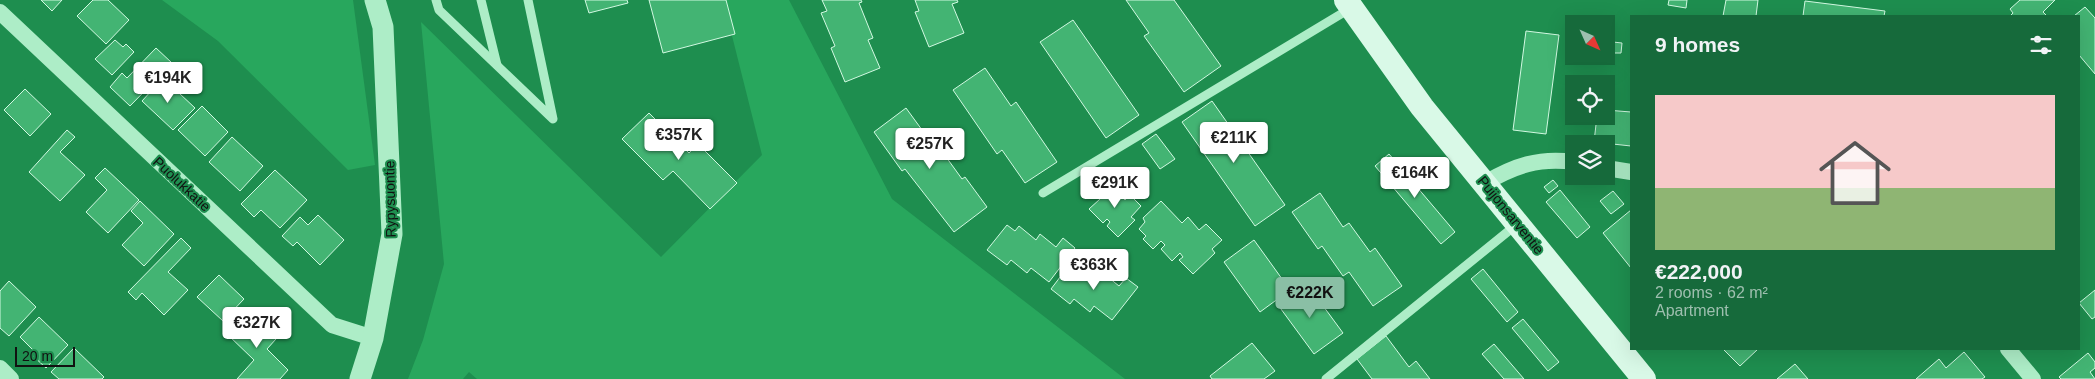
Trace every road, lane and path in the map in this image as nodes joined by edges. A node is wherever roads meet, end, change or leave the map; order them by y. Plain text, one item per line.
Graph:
1 (368, 0) edge
2 (375, 0) edge
3 (436, 0) edge
4 (480, 0) edge
5 (528, 0) edge
6 (1349, 4) edge
7 (0, 12) edge
8 (497, 66) junction
9 (385, 76) junction
10 (1565, 161) edge
11 (1615, 169) edge
12 (1630, 172) edge
13 (1485, 183) junction
14 (1043, 193) dead end
15 (1518, 223) junction
16 (374, 338) junction
17 (2009, 350) edge
18 (0, 368) edge
19 (11, 379) edge
20 (360, 379) edge
21 (1326, 379) edge
22 (1644, 379) edge
23 (2033, 379) edge

1 - 9 street, Rypysuontie
2 - 9 street, Rypysuontie
3 - 8 lane
4 - 8 lane
5 - 8 lane
6 - 13 main road, Puijonsarventie
6 - 14 lane
7 - 16 street, Puolukkatie
9 - 16 street, Rypysuontie
10 - 13 street
11 - 12 street
13 - 15 main road, Puijonsarventie
15 - 21 lane
15 - 22 main road, Puijonsarventie
16 - 20 street, Rypysuontie
17 - 23 street
18 - 19 street

